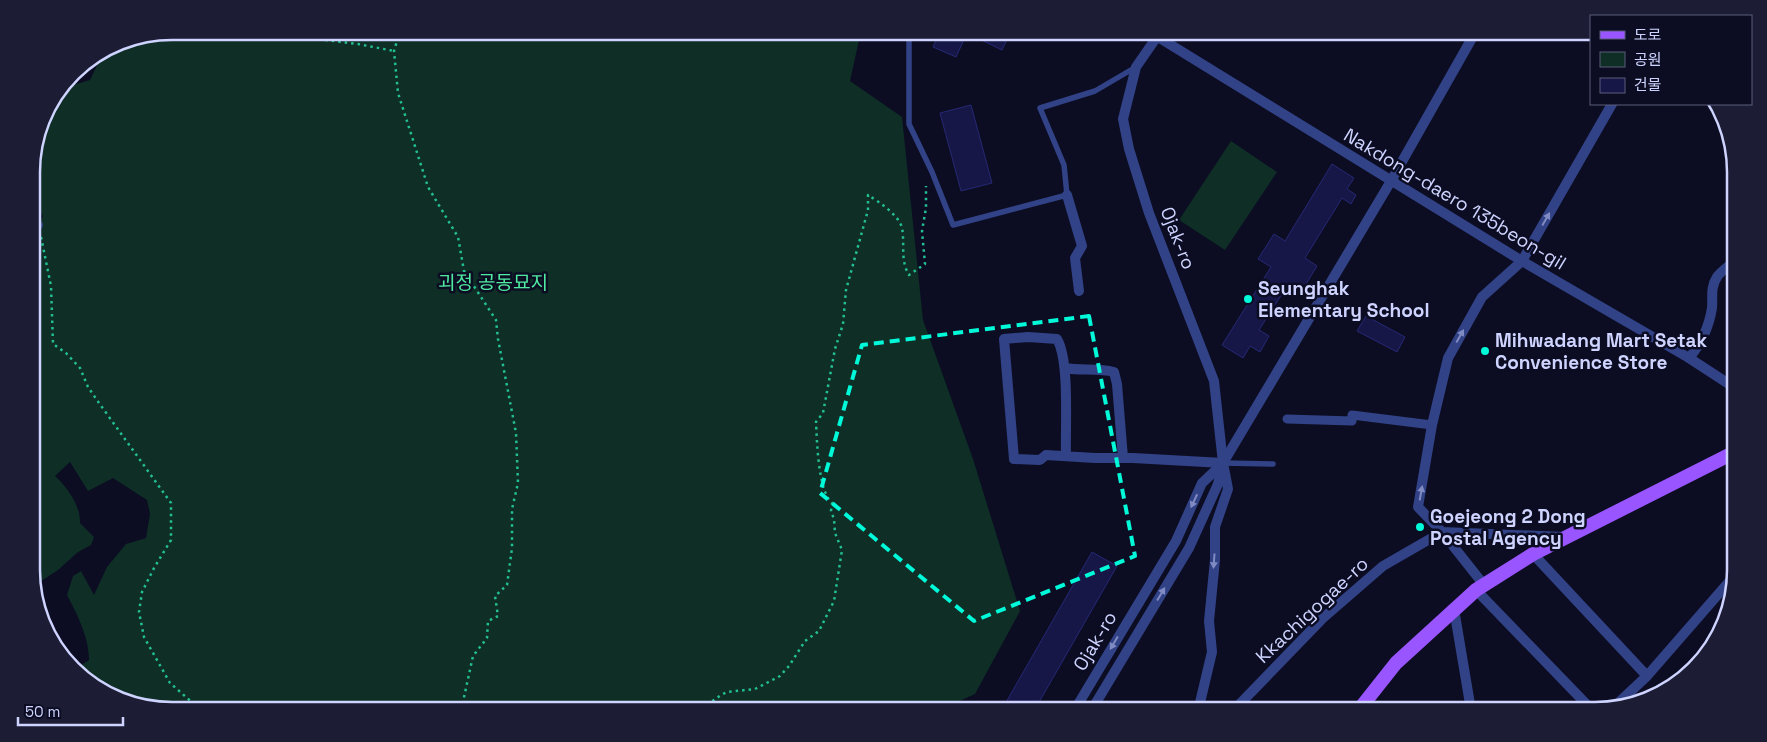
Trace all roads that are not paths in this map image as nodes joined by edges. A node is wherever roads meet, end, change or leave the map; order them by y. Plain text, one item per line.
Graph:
1 (909, 40) edge
2 (1155, 40) edge
3 (1168, 40) edge
4 (1471, 40) edge
5 (1136, 68) junction
6 (1611, 105) edge
7 (1391, 181) junction
8 (1067, 195) junction
9 (1522, 261) junction
10 (1727, 269) edge
11 (1078, 291) dead end
12 (1689, 358) junction
13 (1065, 368) junction
14 (1727, 383) edge
15 (1287, 419) dead end
16 (1432, 425) junction
17 (1066, 456) junction
18 (1727, 456) edge
19 (1123, 458) junction
20 (1223, 463) junction
21 (1272, 464) dead end
22 (1442, 532) junction
23 (1568, 537) junction
24 (1533, 554) junction
25 (1726, 585) edge
26 (1480, 588) junction
27 (1454, 609) junction
28 (1647, 676) junction
29 (1623, 698) edge
30 (1079, 702) edge
31 (1096, 702) edge
32 (1200, 702) edge
33 (1241, 702) edge
34 (1364, 702) edge
35 (1469, 702) edge
36 (1585, 702) edge

1 - 8 lane
2 - 5 street, Ojak-ro
3 - 7 street, Nakdong-daero 135beon-gil
4 - 7 street
5 - 8 lane
5 - 20 street, Ojak-ro
9 -> 6 street
7 - 9 street, Nakdong-daero 135beon-gil
7 - 20 street
8 - 11 street
9 - 12 street, Nakdong-daero 135beon-gil
16 -> 9 street
10 - 12 street
12 - 14 street, Nakdong-daero 135beon-gil
13 - 17 street
13 - 17 street
13 - 19 street
15 - 16 street
22 -> 16 street
17 - 19 street
18 - 23 main road
19 - 20 street
20 - 21 lane
20 -> 30 street, Ojak-ro
31 -> 20 street, Ojak-ro
20 -> 32 street
22 - 23 street
22 - 26 street
22 - 33 street, Kkachigogae-ro
23 - 24 main road
24 - 26 main road
24 - 28 street
25 - 28 street
26 - 27 main road
26 - 36 street
27 - 34 main road
27 - 35 street
28 - 29 street

